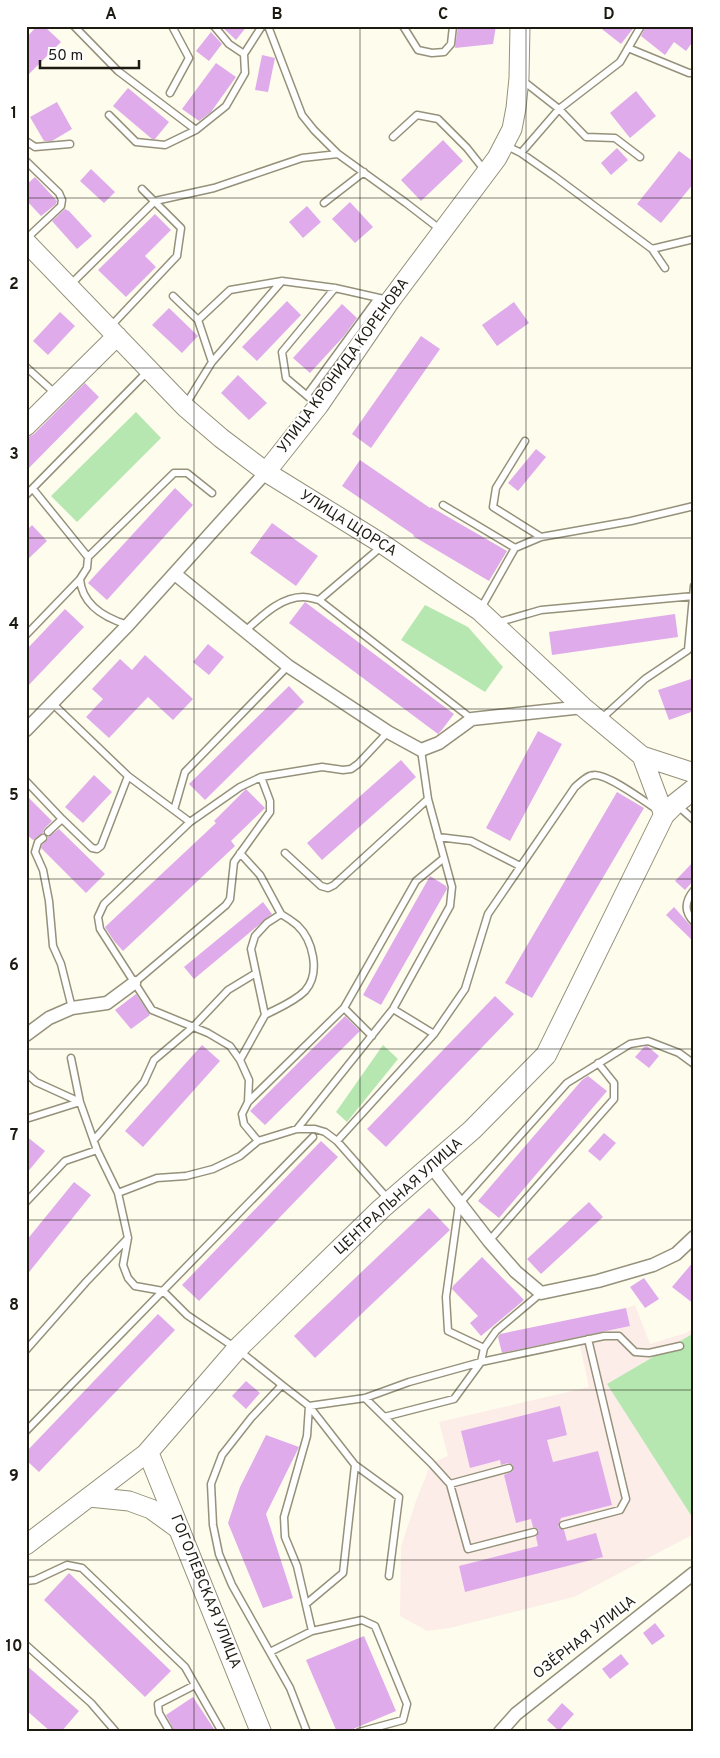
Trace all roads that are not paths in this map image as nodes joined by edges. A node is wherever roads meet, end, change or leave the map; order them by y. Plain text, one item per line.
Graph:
1 (74, 26) edge
2 (172, 26) edge
3 (214, 26) edge
4 (262, 26) edge
5 (268, 26) edge
6 (403, 26) edge
7 (453, 26) edge
8 (520, 26) edge
9 (641, 26) edge
10 (628, 48) junction
11 (244, 54) junction
12 (694, 73) edge
13 (519, 78) junction
14 (170, 93) dead end
15 (559, 109) junction
16 (109, 116) dead end
17 (196, 130) junction
18 (392, 137) dead end
19 (26, 141) edge
20 (70, 144) dead end
21 (504, 144) junction
22 (521, 153) junction
23 (338, 154) junction
24 (640, 157) dead end
25 (26, 161) edge
26 (488, 170) junction
27 (364, 172) junction
28 (142, 190) dead end
29 (155, 201) junction
30 (324, 203) dead end
31 (441, 231) junction
32 (694, 233) edge
33 (694, 238) edge
34 (26, 240) edge
35 (652, 249) junction
36 (665, 268) dead end
37 (282, 281) junction
38 (69, 286) junction
39 (335, 288) junction
40 (173, 296) dead end
41 (384, 300) junction
42 (198, 320) junction
43 (113, 332) junction
44 (212, 362) junction
45 (26, 367) edge
46 (150, 369) junction
47 (58, 396) junction
48 (313, 400) junction
49 (185, 407) junction
50 (26, 426) edge
51 (525, 441) dead end
52 (266, 472) junction
53 (33, 489) junction
54 (212, 494) dead end
55 (26, 495) edge
56 (443, 505) dead end
57 (694, 506) edge
58 (541, 537) junction
59 (384, 545) junction
60 (515, 548) junction
61 (88, 557) junction
62 (175, 574) junction
63 (80, 579) junction
64 (694, 586) edge
65 (693, 596) edge
66 (320, 600) junction
67 (480, 611) junction
68 (128, 624) junction
69 (495, 624) junction
70 (245, 631) junction
71 (26, 635) edge
72 (691, 652) edge
73 (288, 666) junction
74 (52, 703) junction
75 (583, 706) junction
76 (472, 719) junction
77 (599, 721) junction
78 (26, 730) edge
79 (388, 732) junction
80 (421, 750) junction
81 (642, 756) junction
82 (694, 773) edge
83 (128, 776) junction
84 (261, 777) junction
85 (26, 781) edge
86 (694, 789) edge
87 (428, 799) junction
88 (669, 809) junction
89 (174, 810) junction
90 (62, 819) junction
91 (694, 820) edge
92 (190, 822) junction
93 (48, 832) dead end
94 (42, 838) dead end
95 (438, 838) junction
96 (240, 853) junction
97 (285, 853) dead end
98 (444, 858) junction
99 (520, 866) junction
100 (694, 890) edge
101 (281, 914) junction
102 (694, 922) edge
103 (256, 973) junction
104 (134, 983) junction
105 (72, 1008) junction
106 (344, 1008) junction
107 (393, 1010) junction
108 (265, 1015) junction
109 (193, 1027) junction
110 (434, 1034) junction
111 (26, 1035) edge
112 (372, 1036) junction
113 (71, 1058) dead end
114 (240, 1060) junction
115 (598, 1063) junction
116 (694, 1064) edge
117 (26, 1073) edge
118 (80, 1102) junction
119 (248, 1102) junction
120 (26, 1119) edge
121 (297, 1128) junction
122 (313, 1137) dead end
123 (94, 1140) junction
124 (258, 1141) junction
125 (337, 1141) junction
126 (97, 1150) junction
127 (431, 1166) junction
128 (118, 1193) junction
129 (390, 1201) junction
130 (26, 1202) edge
131 (459, 1204) junction
132 (128, 1238) junction
133 (694, 1238) edge
134 (489, 1241) junction
135 (163, 1291) junction
136 (542, 1293) junction
137 (588, 1339) junction
138 (680, 1346) dead end
139 (484, 1348) junction
140 (26, 1350) edge
141 (236, 1350) junction
142 (481, 1362) junction
143 (282, 1385) junction
144 (366, 1398) junction
145 (309, 1406) junction
146 (384, 1417) junction
147 (26, 1430) edge
148 (148, 1452) junction
149 (355, 1465) junction
150 (509, 1468) dead end
151 (450, 1484) junction
152 (89, 1497) junction
153 (563, 1524) dead end
154 (180, 1530) junction
155 (534, 1532) dead end
156 (26, 1545) edge
157 (694, 1573) edge
158 (389, 1576) dead end
159 (26, 1580) edge
160 (306, 1604) junction
161 (312, 1631) junction
162 (26, 1646) edge
163 (270, 1652) junction
164 (195, 1685) junction
165 (116, 1732) edge
166 (170, 1732) edge
167 (222, 1732) edge
168 (262, 1732) edge
169 (307, 1732) edge
170 (360, 1732) edge
171 (500, 1732) edge

1 - 17 lane
2 - 14 lane
3 - 11 lane
4 - 11 lane
5 - 23 lane
6 - 7 lane
8 - 13 street, УЛИЦА КРОНИДА КОРЕНОВА
9 - 10 lane
10 - 12 lane
10 - 15 lane
11 - 17 lane
13 - 15 lane
13 - 21 street, УЛИЦА КРОНИДА КОРЕНОВА
15 - 22 lane
15 - 24 lane
16 - 17 lane
18 - 26 lane
19 - 20 lane
21 - 22 lane
21 - 26 street, УЛИЦА КРОНИДА КОРЕНОВА
22 - 35 lane
23 - 27 lane
23 - 29 lane
25 - 34 lane
26 - 31 street, УЛИЦА КРОНИДА КОРЕНОВА
27 - 30 lane
27 - 31 lane
28 - 29 lane
29 - 38 lane
29 - 43 lane
31 - 41 street, УЛИЦА КРОНИДА КОРЕНОВА
32 - 33 lane
33 - 35 lane
34 - 38 street, УЛИЦА ЩОРСА
35 - 36 lane
37 - 39 lane
37 - 42 lane
37 - 44 lane
38 - 43 street, УЛИЦА ЩОРСА
39 - 41 lane
39 - 48 lane
40 - 42 lane
41 - 48 street, УЛИЦА КРОНИДА КОРЕНОВА
42 - 44 lane
43 - 46 street, УЛИЦА ЩОРСА
43 - 47 street
44 - 49 lane
45 - 47 lane
46 - 49 street, УЛИЦА ЩОРСА
46 - 53 lane
47 - 50 street
48 - 52 street, УЛИЦА КРОНИДА КОРЕНОВА
49 - 52 street, УЛИЦА ЩОРСА
51 - 58 lane
52 - 59 street, УЛИЦА ЩОРСА
52 - 62 street, УЛИЦА КРОНИДА КОРЕНОВА
53 - 55 lane
53 - 61 lane
54 - 61 lane
56 - 60 lane
57 - 58 lane
58 - 60 lane
59 - 66 lane
59 - 67 street, УЛИЦА ЩОРСА
60 - 67 lane
61 - 63 lane
62 - 68 street, УЛИЦА КРОНИДА КОРЕНОВА
62 - 70 street
63 - 68 lane
63 - 71 lane
64 - 65 lane
65 - 69 lane
65 - 72 lane
66 - 70 lane
66 - 76 lane
67 - 69 street, УЛИЦА ЩОРСА
68 - 74 street, УЛИЦА КРОНИДА КОРЕНОВА
69 - 75 street, УЛИЦА ЩОРСА
70 - 73 street
72 - 77 lane
73 - 79 street
73 - 89 lane
74 - 78 street, УЛИЦА КРОНИДА КОРЕНОВА
74 - 83 lane
75 - 76 street
75 - 77 street, УЛИЦА ЩОРСА
76 - 80 street
77 - 81 street, УЛИЦА ЩОРСА
79 - 80 street
79 - 84 lane
80 - 87 lane
81 - 82 street, УЛИЦА ЩОРСА
81 - 88 street
83 - 89 lane
83 - 90 lane
84 - 92 lane
84 - 96 lane
85 - 90 lane
86 - 88 main road, ЦЕНТРАЛЬНАЯ УЛИЦА
87 - 95 lane
87 - 97 lane
88 - 91 lane
88 - 99 lane
88 - 127 main road, ЦЕНТРАЛЬНАЯ УЛИЦА
89 - 92 lane
90 - 93 lane
92 - 104 lane
94 - 105 lane
95 - 98 lane
95 - 99 lane
96 - 101 lane
96 - 104 lane
98 - 106 lane
98 - 107 lane
99 - 110 lane
100 - 102 lane
101 - 103 lane
101 - 108 lane
103 - 108 lane
103 - 109 lane
104 - 105 street
104 - 109 lane
105 - 111 street
106 - 112 lane
106 - 119 lane
107 - 110 lane
107 - 112 lane
108 - 114 lane
109 - 114 lane
109 - 123 lane
110 - 125 lane
112 - 121 lane
113 - 118 lane
114 - 119 lane
115 - 116 lane
115 - 131 lane
115 - 134 lane
117 - 118 lane
118 - 120 lane
118 - 123 lane
119 - 124 lane
121 - 124 lane
121 - 125 lane
122 - 135 lane
123 - 126 lane
124 - 128 lane
125 - 129 lane
126 - 128 lane
126 - 130 lane
127 - 129 main road, ЦЕНТРАЛЬНАЯ УЛИЦА
127 - 131 street
128 - 132 lane
129 - 141 main road, ЦЕНТРАЛЬНАЯ УЛИЦА
131 - 134 street
131 - 139 lane
132 - 135 lane
132 - 140 lane
133 - 136 street
134 - 136 street
135 - 141 lane
135 - 147 lane
136 - 139 lane
137 - 138 lane
137 - 142 lane
137 - 153 lane
139 - 142 lane
141 - 143 lane
141 - 148 main road, ЦЕНТРАЛЬНАЯ УЛИЦА
142 - 144 lane
142 - 146 lane
143 - 145 lane
143 - 163 lane
144 - 145 lane
144 - 146 lane
145 - 149 lane
145 - 160 lane
146 - 151 lane
148 - 152 street, ЦЕНТРАЛЬНАЯ УЛИЦА
148 - 154 main road, ГОГОЛЕВСКАЯ УЛИЦА
149 - 158 lane
149 - 160 lane
150 - 151 lane
151 - 155 lane
152 - 154 street
152 - 156 street, ЦЕНТРАЛЬНАЯ УЛИЦА
154 - 168 main road, ГОГОЛЕВСКАЯ УЛИЦА
157 - 171 street, ОЗЁРНАЯ УЛИЦА
159 - 164 lane
160 - 161 lane
161 - 163 lane
161 - 170 lane
162 - 165 lane
163 - 169 lane
164 - 166 lane
164 - 167 lane

